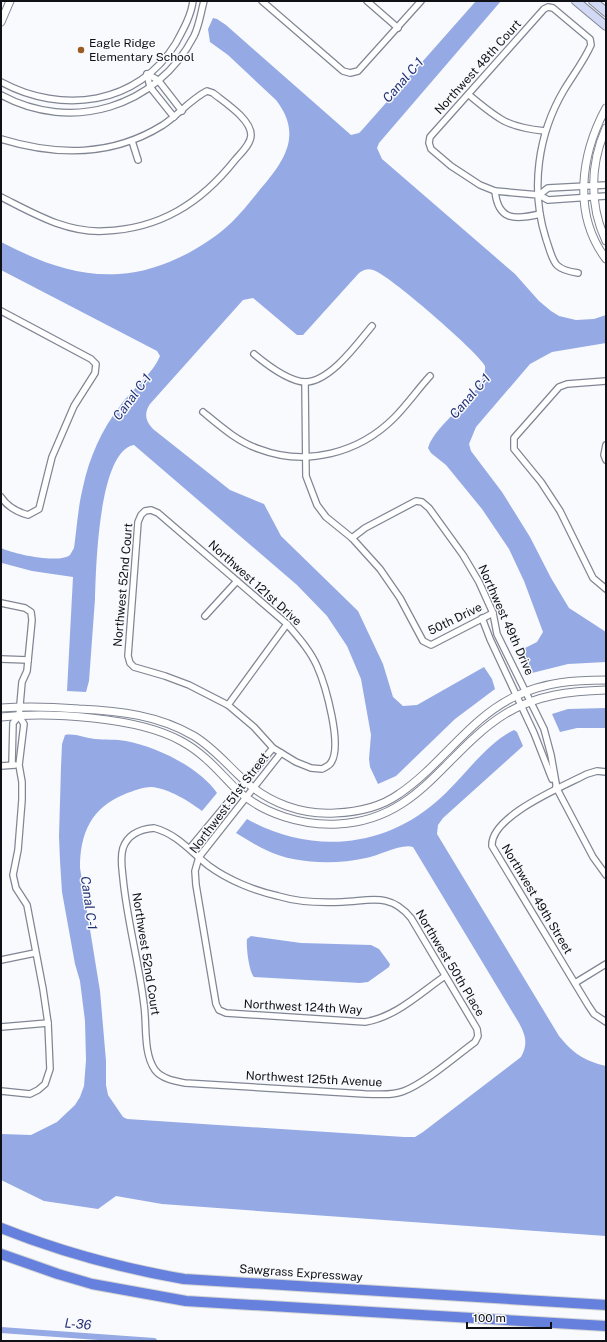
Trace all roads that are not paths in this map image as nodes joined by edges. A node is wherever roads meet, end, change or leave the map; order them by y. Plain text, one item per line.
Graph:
1 (10, 1) edge
2 (193, 1) edge
3 (204, 1) edge
4 (262, 1) edge
5 (368, 1) edge
6 (421, 1) edge
7 (576, 1) edge
8 (593, 1) edge
9 (606, 12) edge
10 (1, 22) edge
11 (606, 26) edge
12 (398, 28) junction
13 (147, 74) junction
14 (158, 80) junction
15 (1, 82) edge
16 (150, 87) junction
17 (1, 95) edge
18 (469, 95) junction
19 (176, 102) junction
20 (168, 108) junction
21 (606, 108) edge
22 (182, 111) junction
23 (174, 117) junction
24 (606, 128) edge
25 (545, 131) junction
26 (1, 139) edge
27 (132, 141) junction
28 (138, 160) dead end
29 (593, 186) junction
30 (606, 186) edge
31 (583, 187) junction
32 (495, 190) junction
33 (539, 195) junction
34 (606, 196) edge
35 (1, 197) edge
36 (594, 197) junction
37 (583, 198) junction
38 (540, 214) junction
39 (606, 241) edge
40 (606, 259) edge
41 (578, 272) dead end
42 (1, 311) edge
43 (372, 326) dead end
44 (254, 354) dead end
45 (430, 376) dead end
46 (606, 380) edge
47 (305, 382) junction
48 (203, 412) dead end
49 (606, 445) edge
50 (306, 458) junction
51 (606, 460) edge
52 (1, 497) edge
53 (145, 510) joint
54 (352, 538) junction
55 (237, 581) junction
56 (606, 589) edge
57 (1, 603) edge
58 (493, 613) junction
59 (205, 616) dead end
60 (482, 618) junction
61 (287, 624) junction
62 (1, 659) edge
63 (28, 660) junction
64 (606, 680) edge
65 (606, 690) edge
66 (526, 692) junction
67 (516, 696) junction
68 (531, 701) junction
69 (228, 705) junction
70 (521, 705) junction
71 (20, 706) junction
72 (1, 708) edge
73 (19, 716) junction
74 (1, 718) edge
75 (273, 748) junction
76 (281, 753) junction
77 (12, 764) junction
78 (1, 766) edge
79 (19, 766) junction
80 (606, 772) edge
81 (245, 781) junction
82 (253, 788) junction
83 (557, 789) junction
84 (237, 790) junction
85 (246, 797) junction
86 (213, 820) junction
87 (223, 826) junction
88 (190, 848) junction
89 (199, 857) junction
90 (606, 875) edge
91 (35, 953) junction
92 (1, 960) edge
93 (606, 964) edge
94 (445, 976) junction
95 (574, 983) junction
96 (219, 1010) joint
97 (606, 1022) edge
98 (48, 1023) junction
99 (1, 1027) edge
100 (478, 1036) joint
101 (156, 1071) joint
102 (1, 1091) edge
103 (1, 1228) edge
104 (1, 1254) edge
105 (606, 1305) edge
106 (606, 1326) edge

1 - 10 street
2 - 13 street
3 - 14 street
4 - 12 street
5 - 12 street
6 - 12 street
7 - 11 main road
8 - 9 main road
13 - 14 street
13 - 15 street
13 - 16 street
14 - 16 street
14 - 19 street
16 - 17 street
16 - 20 street
18 - 25 street
18 - 25 street, Northwest 48th Court
18 - 32 street, Northwest 48th Court
19 - 20 street
19 - 22 street
20 - 23 street
21 - 31 street
22 - 23 street
22 - 35 street
23 - 27 street
24 - 29 street
25 - 33 street
26 - 27 street
27 - 28 street
29 - 30 street
29 - 31 street
29 - 36 street
31 - 33 street
31 - 37 street
32 - 33 street
32 - 38 street
33 - 37 street
33 - 38 street
34 - 36 street
36 - 37 street
36 - 39 street
37 - 40 street
38 - 41 street
42 - 52 street
43 - 47 street
44 - 47 street
45 - 50 street
46 - 56 street
47 - 50 street
48 - 50 street
49 - 51 street
50 - 54 street
53 - 55 street, Northwest 121st Drive
53 - 69 street, Northwest 52nd Court
54 - 58 street, Northwest 49th Drive
54 - 60 street, 50th Drive
55 - 59 street
55 - 61 street, Northwest 121st Drive
57 - 63 street
58 - 60 street, 50th Drive
58 - 66 street, Northwest 49th Drive
60 - 67 street, Northwest 49th Drive
61 - 69 street
61 - 76 street, Northwest 121st Drive
62 - 63 street
63 - 71 street
64 - 66 street
65 - 68 street
66 - 67 street
66 - 68 street, Northwest 49th Drive
67 - 70 street, Northwest 49th Drive
67 - 82 street
68 - 70 street
68 - 83 street, Northwest 49th Drive
69 - 75 street
70 - 83 street, Northwest 49th Drive
70 - 85 street
71 - 72 street
71 - 73 street
71 - 81 street
73 - 74 street
73 - 77 street
73 - 79 street
73 - 84 street
75 - 76 street
75 - 81 street, Northwest 51st Street
76 - 82 street, Northwest 51st Street
77 - 78 street
77 - 79 street
79 - 91 street
80 - 83 street, Northwest 49th Street
81 - 82 street
81 - 84 street, Northwest 51st Street
82 - 85 street, Northwest 51st Street
83 - 90 street, Northwest 49th Drive
83 - 95 street, Northwest 49th Street
84 - 85 street
84 - 86 street, Northwest 51st Street
85 - 87 street, Northwest 51st Street
86 - 87 street
86 - 88 street, Northwest 51st Street
87 - 89 street, Northwest 51st Street
88 - 89 street
88 - 101 street, Northwest 52nd Court
89 - 94 street, Northwest 50th Place
89 - 96 street, Northwest 51st Street
91 - 92 street
91 - 98 street
93 - 95 street
94 - 96 street, Northwest 124th Way
94 - 100 street, Northwest 50th Place
95 - 97 street, Northwest 49th Street
98 - 99 street
98 - 102 street
100 - 101 street, Northwest 125th Avenue
103 - 105 highway, Sawgrass Expressway
104 - 106 highway

